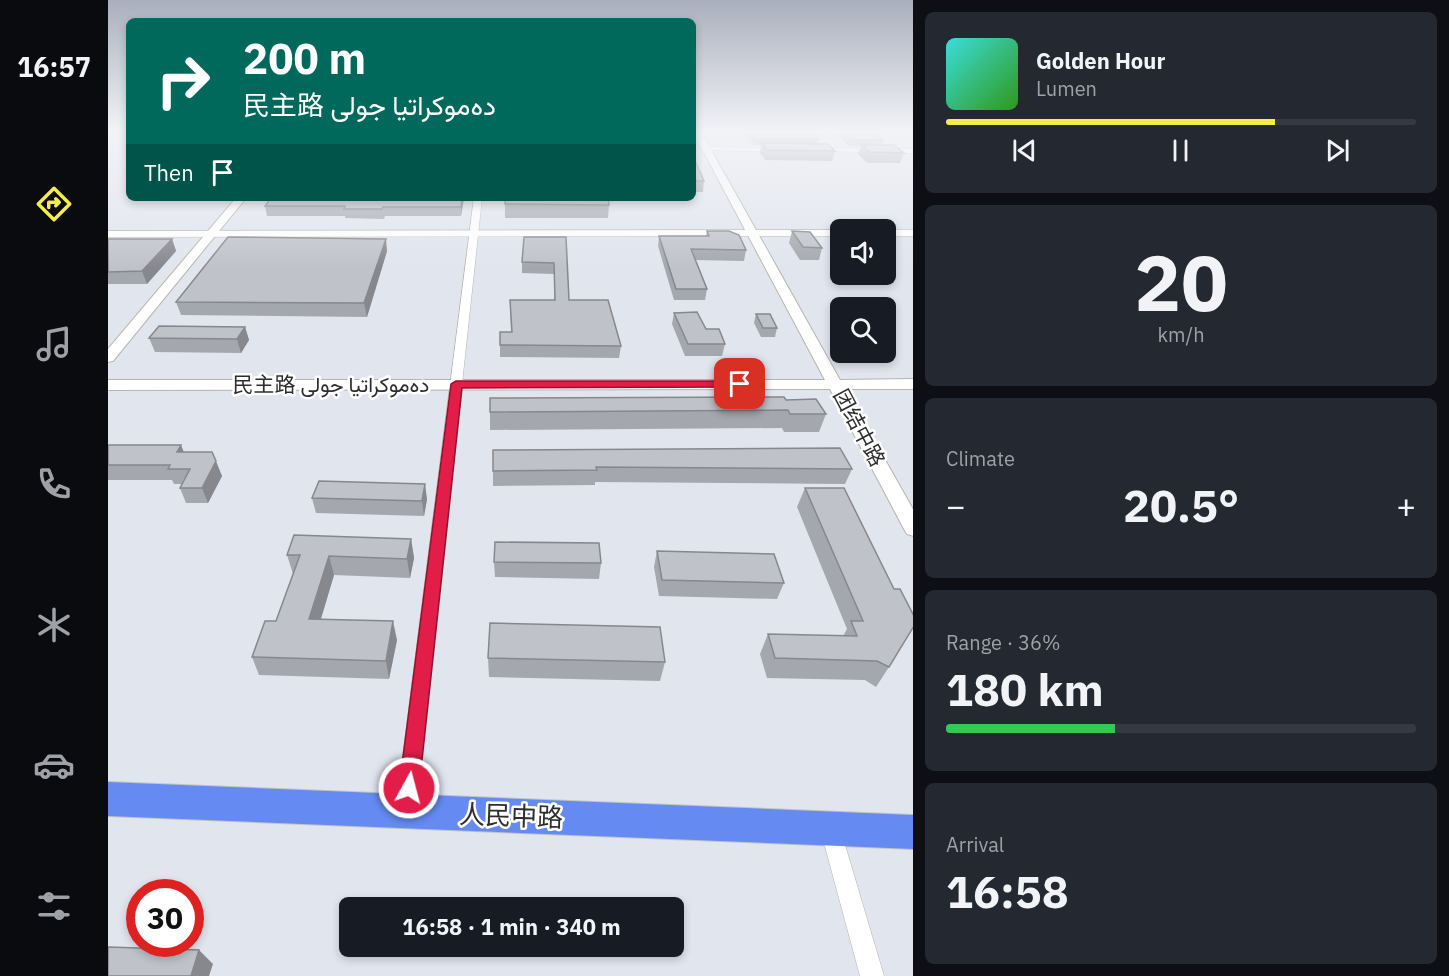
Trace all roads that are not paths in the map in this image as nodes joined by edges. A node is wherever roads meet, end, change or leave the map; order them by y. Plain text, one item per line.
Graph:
1 (722, 178) edge
2 (239, 201) edge
3 (478, 201) edge
4 (474, 232) junction
5 (753, 233) junction
6 (830, 233) edge
7 (896, 233) edge
8 (913, 233) edge
9 (108, 234) edge
10 (212, 234) junction
11 (108, 358) edge
12 (456, 384) junction
13 (835, 384) junction
14 (913, 384) edge
15 (108, 385) edge
16 (913, 527) edge
17 (108, 799) edge
18 (406, 811) junction
19 (830, 828) junction
20 (913, 832) edge
21 (872, 976) edge

1 - 5 street, 团结中路
2 - 10 street
3 - 4 street
4 - 5 main road
4 - 10 main road
4 - 12 street
5 - 6 main road
5 - 13 street, 团结中路
7 - 8 main road
9 - 10 main road
10 - 11 street
12 - 13 street, 民主路 دەموكراتيا جولى
12 - 15 street, 民主路 دەموكراتيا جولى
12 - 18 street
13 - 14 street, 民主路 دەموكراتيا جولى
13 - 16 street, 团结中路
17 - 18 highway, 人民中路
18 - 19 highway, 人民中路
19 - 20 highway, 人民中路
19 - 21 street

